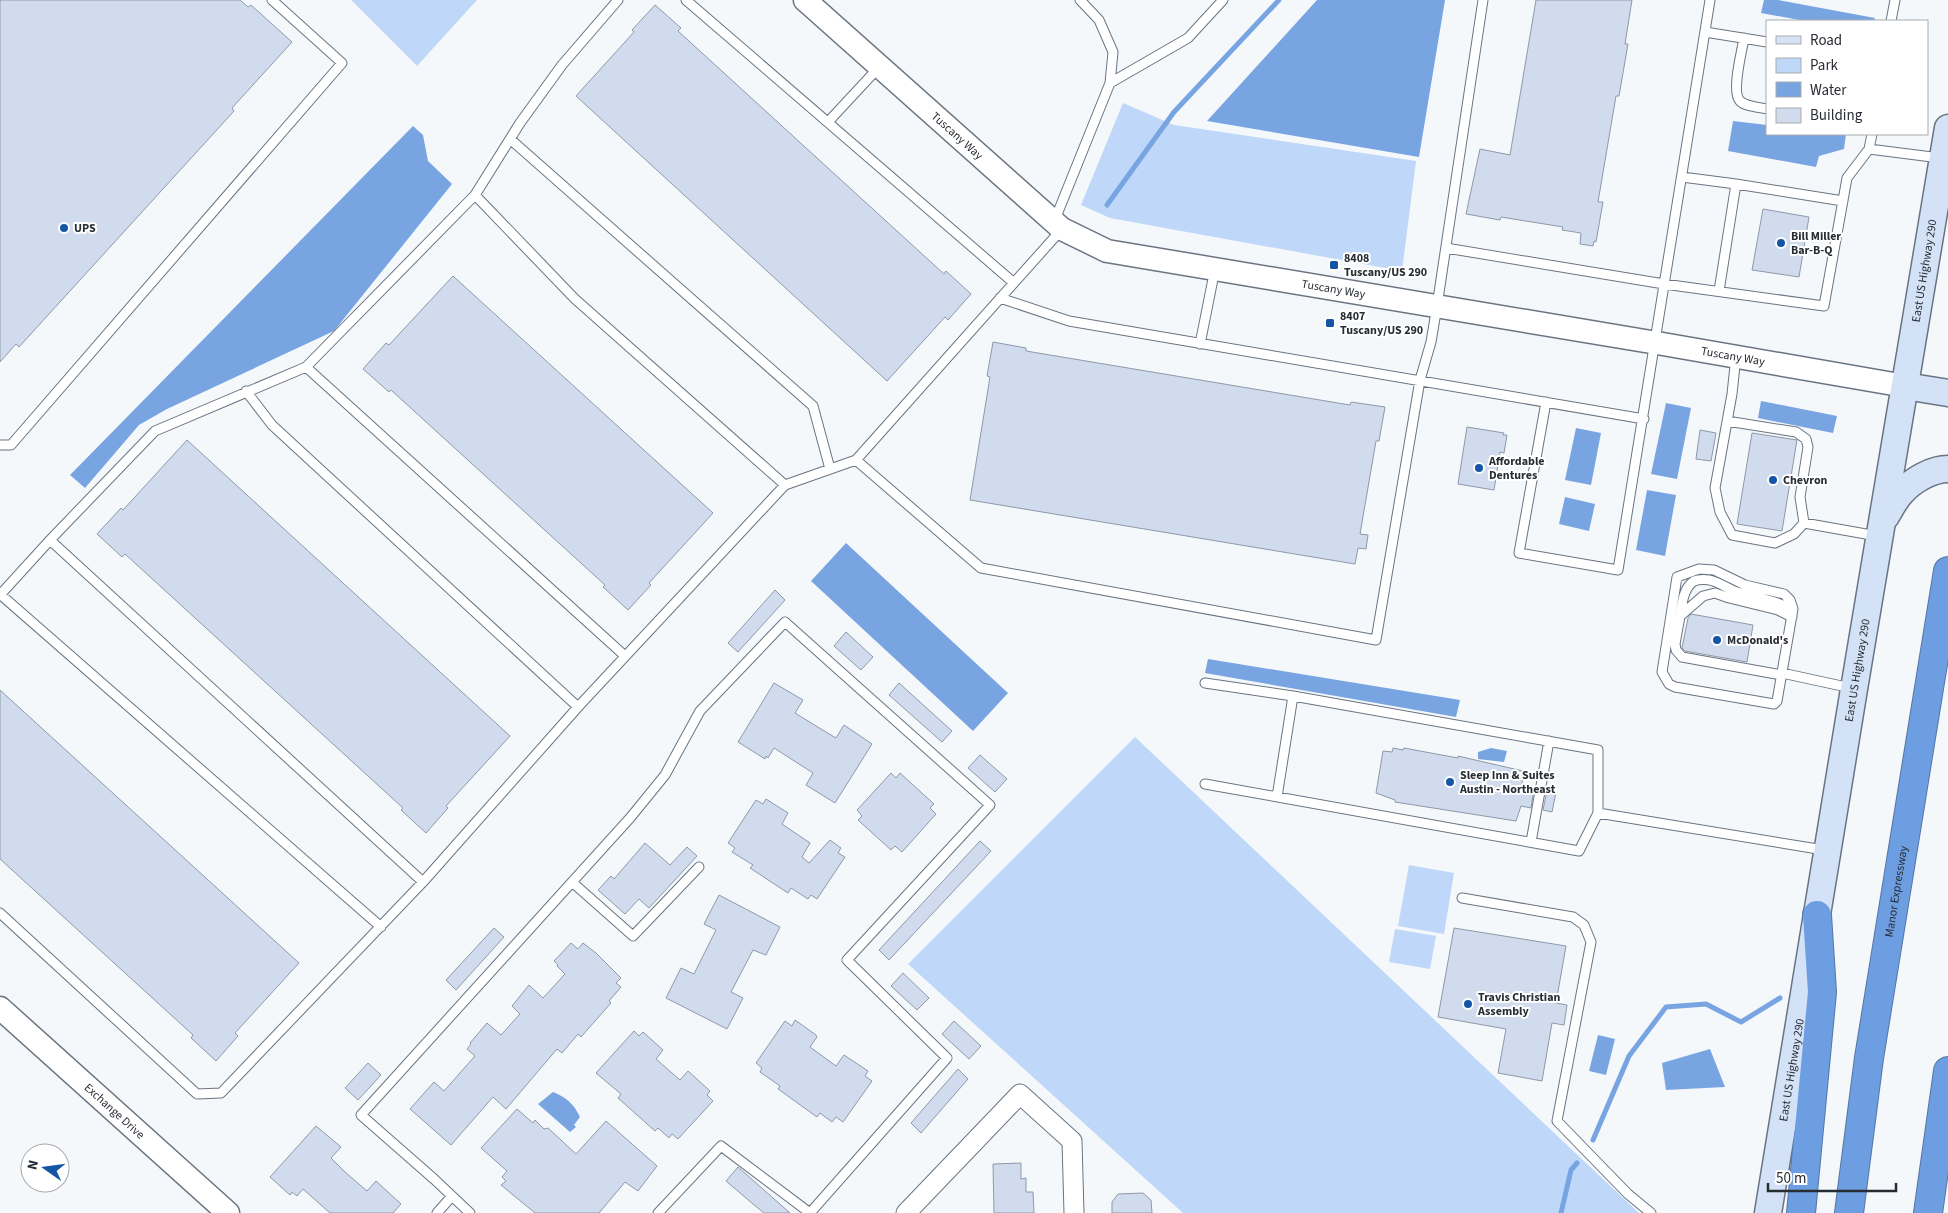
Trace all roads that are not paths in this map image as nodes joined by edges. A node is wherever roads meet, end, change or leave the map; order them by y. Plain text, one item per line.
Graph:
1 (272, 0) edge
2 (618, 0) edge
3 (686, 0) edge
4 (805, 0) edge
5 (1080, 0) edge
6 (1223, 0) edge
7 (1483, 0) edge
8 (1710, 0) edge
9 (1895, 0) edge
10 (1891, 20) edge
11 (1705, 32) junction
12 (1744, 38) junction
13 (1766, 42) edge
14 (880, 66) junction
15 (1110, 84) junction
16 (1766, 109) edge
17 (828, 122) junction
18 (1948, 128) edge
19 (1872, 135) edge
20 (510, 139) junction
21 (1869, 149) junction
22 (1943, 159) junction
23 (1682, 177) junction
24 (1736, 184) junction
25 (475, 195) junction
26 (1843, 201) junction
27 (1058, 225) junction
28 (1446, 248) junction
29 (1215, 269) junction
30 (1014, 283) junction
31 (1664, 284) junction
32 (1719, 291) junction
33 (1000, 298) junction
34 (1437, 306) junction
35 (1657, 342) junction
36 (1200, 344) junction
37 (1736, 356) junction
38 (306, 367) junction
39 (1420, 380) junction
40 (1905, 386) junction
41 (246, 391) junction
42 (1948, 393) edge
43 (1546, 402) junction
44 (1644, 419) junction
45 (1727, 421) junction
46 (0, 445) edge
47 (856, 460) junction
48 (830, 469) junction
49 (1948, 469) edge
50 (785, 484) junction
51 (1804, 523) junction
52 (1881, 529) junction
53 (50, 540) junction
54 (1948, 571) edge
55 (0, 595) edge
56 (1792, 613) junction
57 (1680, 616) junction
58 (625, 656) junction
59 (1782, 672) junction
60 (1204, 683) dead end
61 (1854, 689) junction
62 (1293, 696) junction
63 (578, 707) junction
64 (1549, 741) junction
65 (1205, 784) dead end
66 (1277, 797) junction
67 (1598, 813) junction
68 (1531, 842) junction
69 (1827, 851) junction
70 (699, 867) dead end
71 (423, 882) junction
72 (572, 882) junction
73 (1462, 898) dead end
74 (0, 914) edge
75 (1817, 915) junction
76 (381, 927) junction
77 (0, 1008) edge
78 (1948, 1071) edge
79 (452, 1196) junction
80 (228, 1213) edge
81 (437, 1213) edge
82 (470, 1213) edge
83 (658, 1213) edge
84 (906, 1213) edge
85 (1074, 1213) edge
86 (1651, 1213) edge
87 (1768, 1213) edge
88 (1801, 1213) edge
89 (1849, 1213) edge
90 (1928, 1213) edge

1 - 46 lane
2 - 20 lane
3 - 17 lane
4 - 14 street, Tuscany Way
5 - 15 lane
6 - 15 lane
7 - 28 lane
8 - 11 lane
9 - 10 lane
11 - 12 lane
11 - 23 lane
12 - 13 lane
12 - 16 lane
14 - 17 lane
14 - 27 street, Tuscany Way
15 - 27 lane
17 - 30 lane
18 - 22 main road, East US Highway 290
19 - 21 lane
20 - 25 lane
20 - 48 lane
21 - 22 lane
21 - 26 lane
22 - 40 main road, East US Highway 290
23 - 24 lane
23 - 31 lane
24 - 26 lane
24 - 32 lane
25 - 38 lane
25 - 50 lane
26 - 32 lane
27 - 29 street, Tuscany Way
27 - 30 lane
28 - 31 lane
28 - 34 lane
29 - 34 street, Tuscany Way
29 - 36 lane
30 - 33 lane
31 - 32 lane
31 - 35 lane
33 - 36 lane
33 - 47 lane
34 - 35 street, Tuscany Way
34 - 39 lane
35 - 37 street, Tuscany Way
35 - 44 lane
36 - 39 lane
37 - 40 street, Tuscany Way
37 - 45 lane
38 - 41 lane
38 - 58 lane
39 - 43 lane
39 - 47 lane
40 - 42 main road, Tuscany Way
40 - 52 main road, East US Highway 290
41 - 53 lane
41 - 63 lane
43 - 44 lane
43 - 44 lane
45 - 51 lane
45 - 51 lane
47 - 48 lane
48 - 50 lane
49 - 52 main road
50 - 58 lane
51 - 52 lane
52 - 61 main road, East US Highway 290
53 - 55 lane
53 - 71 lane
54 - 89 highway, Manor Expressway
55 - 76 lane
56 - 57 lane
56 - 57 lane
56 - 59 lane
56 - 59 lane
57 - 59 lane
58 - 63 lane
59 - 61 lane
60 - 62 lane
61 - 69 main road, East US Highway 290
62 - 64 lane
62 - 66 lane
63 - 71 lane
64 - 67 lane
64 - 68 lane
65 - 66 lane
66 - 68 lane
67 - 68 lane
67 - 69 lane
69 - 75 main road, East US Highway 290
70 - 72 lane
71 - 76 lane
72 - 79 lane
72 - 83 lane
73 - 86 lane
74 - 76 lane
75 - 87 main road, East US Highway 290
75 - 88 highway
77 - 80 street, Exchange Drive
78 - 90 highway
79 - 81 lane
79 - 82 lane
84 - 85 street

